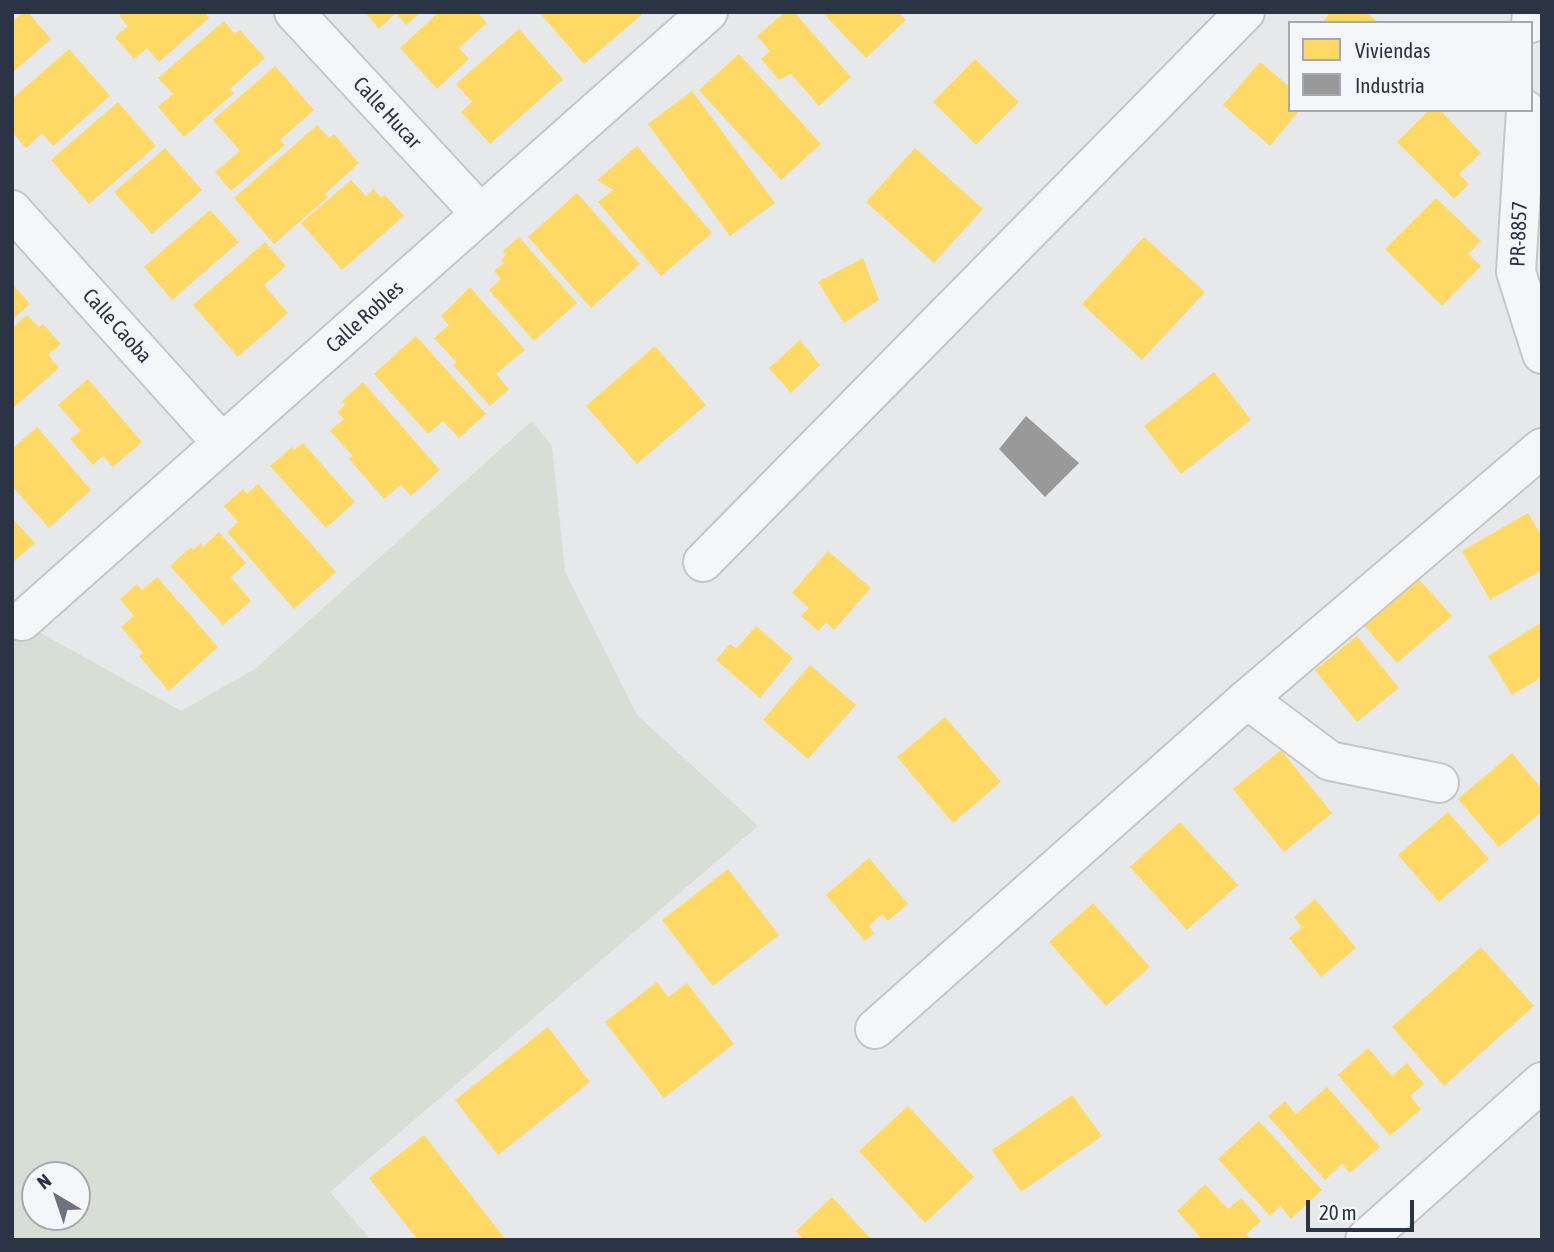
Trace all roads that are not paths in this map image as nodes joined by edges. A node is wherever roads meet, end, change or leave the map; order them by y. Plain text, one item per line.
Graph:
1 (294, 12) edge
2 (708, 12) edge
3 (1245, 12) edge
4 (1525, 112) edge
5 (12, 209) edge
6 (481, 214) junction
7 (1542, 354) edge
8 (222, 443) junction
9 (1542, 448) edge
10 (703, 562) dead end
11 (22, 621) dead end
12 (1247, 699) junction
13 (1439, 783) dead end
14 (875, 1029) dead end
15 (1542, 1082) edge
16 (1365, 1240) edge

1 - 6 street, Calle Hucar
2 - 6 street, Calle Robles
3 - 10 street
4 - 7 street, PR-8857
5 - 8 street, Calle Caoba
6 - 8 street, Calle Robles
8 - 11 street, Calle Robles
9 - 12 street
12 - 13 street
12 - 14 street
15 - 16 street

